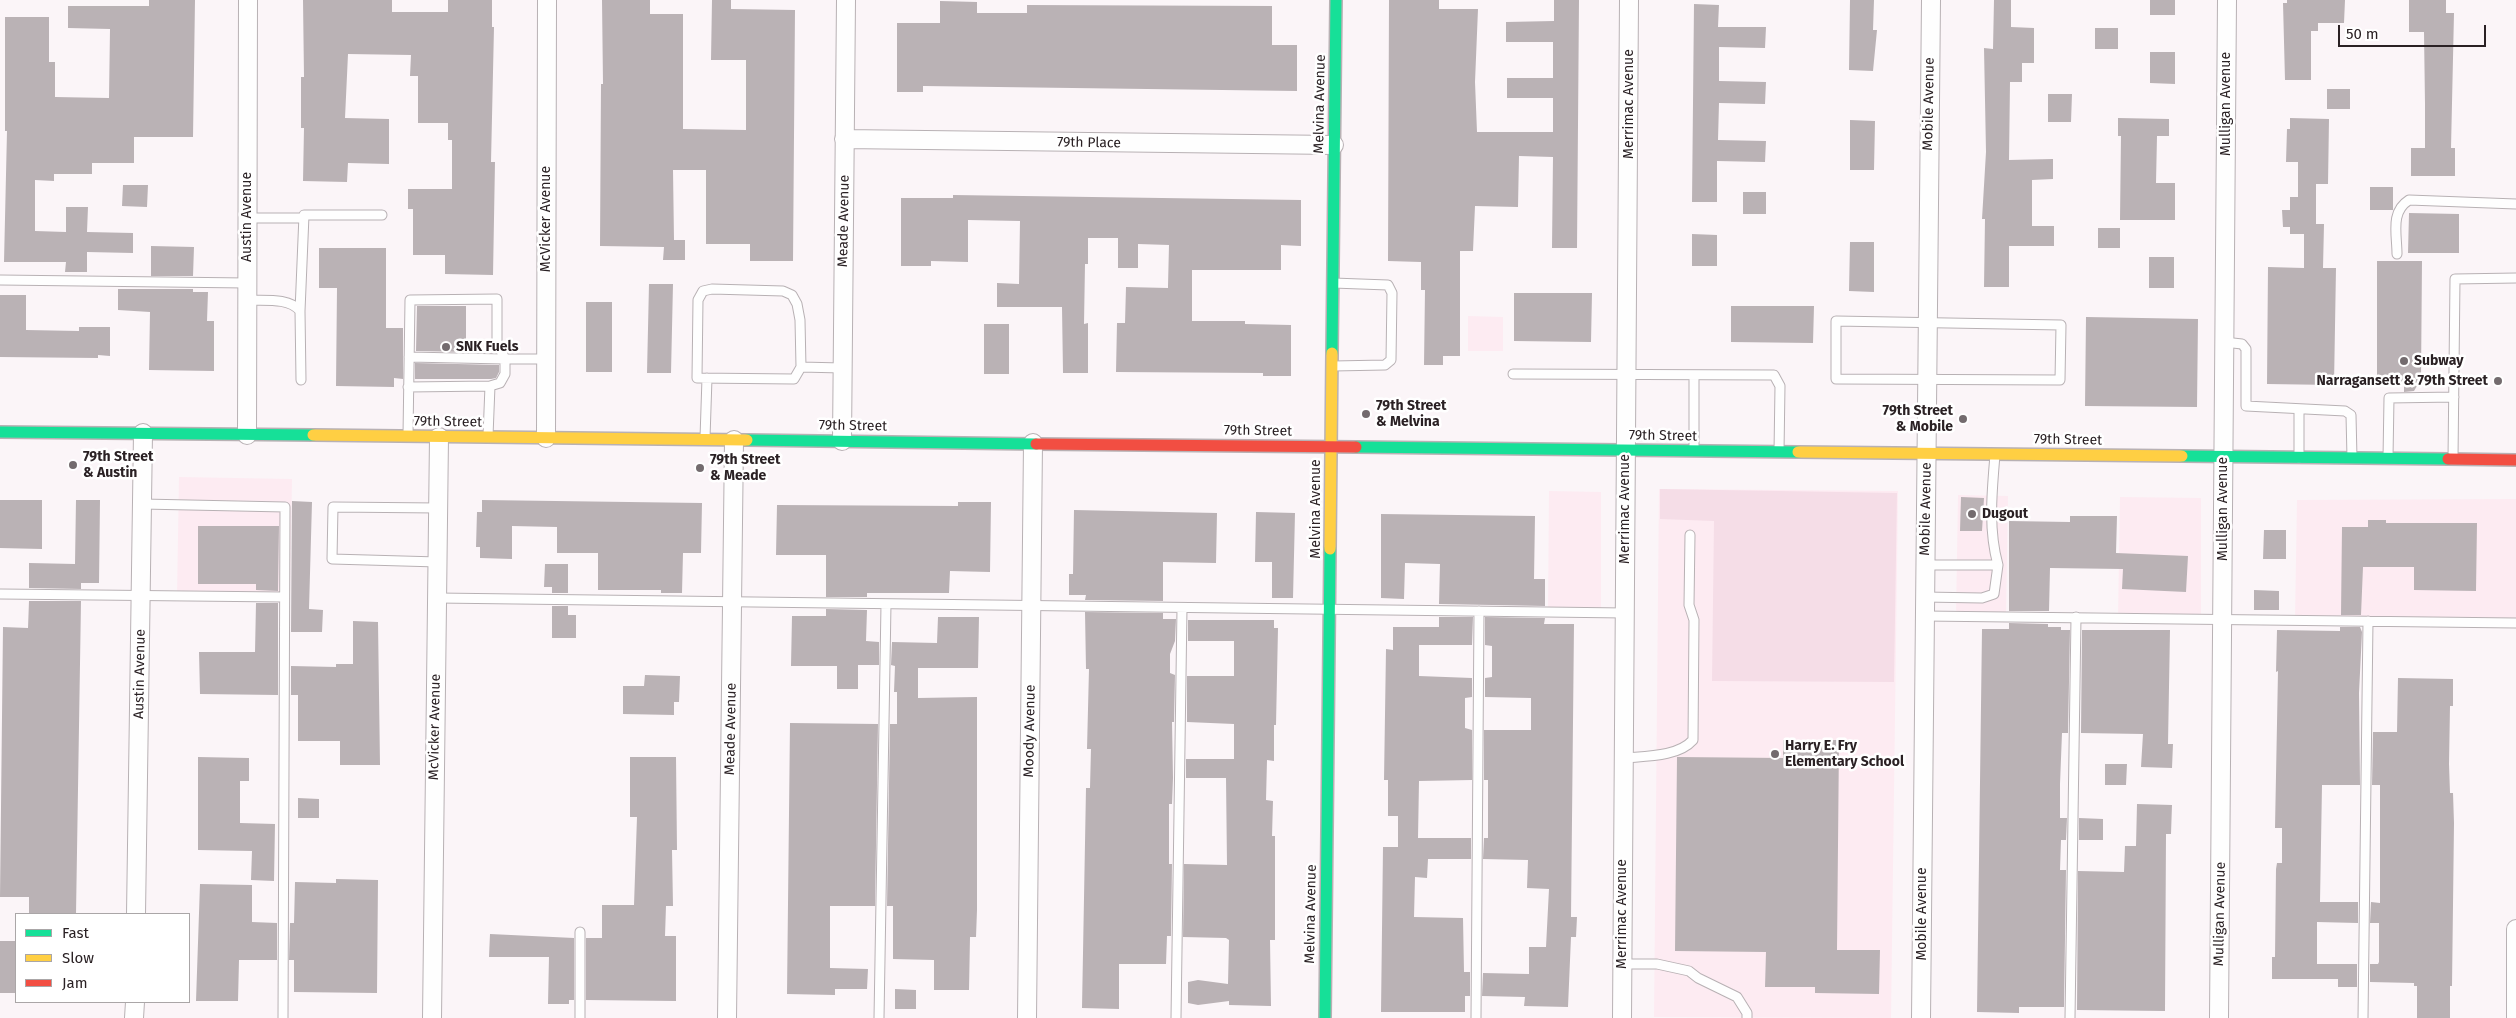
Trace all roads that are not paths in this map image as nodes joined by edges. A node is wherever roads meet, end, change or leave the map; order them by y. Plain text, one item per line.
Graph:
1 (248, 0) edge
2 (547, 0) edge
3 (846, 0) edge
4 (1336, 0) edge
5 (1629, 0) edge
6 (1931, 0) edge
7 (2227, 0) edge
8 (844, 139) junction
9 (1334, 146) junction
10 (2516, 204) edge
11 (382, 215) dead end
12 (246, 218) junction
13 (303, 218) junction
14 (2397, 254) dead end
15 (2516, 278) edge
16 (0, 280) edge
17 (1333, 283) junction
18 (247, 292) junction
19 (300, 310) junction
20 (1927, 321) junction
21 (2224, 342) junction
22 (409, 357) junction
23 (505, 358) junction
24 (546, 359) junction
25 (1332, 366) junction
26 (801, 367) junction
27 (842, 368) junction
28 (1513, 374) dead end
29 (1627, 374) junction
30 (1694, 374) junction
31 (707, 378) junction
32 (1927, 379) junction
33 (301, 380) dead end
34 (490, 386) junction
35 (408, 387) junction
36 (2454, 398) junction
37 (2299, 410) junction
38 (0, 432) edge
39 (143, 433) junction
40 (247, 435) junction
41 (408, 437) junction
42 (439, 437) junction
43 (488, 437) junction
44 (546, 438) junction
45 (705, 440) junction
46 (734, 440) junction
47 (842, 441) junction
48 (1034, 443) junction
49 (1331, 447) junction
50 (1626, 450) junction
51 (1694, 451) junction
52 (1780, 452) junction
53 (1926, 454) junction
54 (1995, 454) junction
55 (2223, 457) junction
56 (2299, 458) junction
57 (2352, 458) junction
58 (2388, 459) junction
59 (2454, 460) junction
60 (2516, 460) edge
61 (142, 504) junction
62 (438, 508) junction
63 (1690, 535) dead end
64 (438, 562) junction
65 (1925, 565) junction
66 (1998, 565) junction
67 (0, 594) edge
68 (141, 595) junction
69 (283, 597) junction
70 (437, 598) junction
71 (1924, 598) junction
72 (732, 602) junction
73 (886, 604) junction
74 (1032, 606) junction
75 (1182, 608) junction
76 (1330, 609) junction
77 (1479, 611) junction
78 (1625, 613) junction
79 (1924, 616) junction
80 (2076, 618) junction
81 (2222, 619) junction
82 (2368, 621) junction
83 (2516, 623) edge
84 (1624, 758) junction
85 (136, 913) edge
86 (2516, 929) edge
87 (580, 932) dead end
88 (1622, 964) junction
89 (135, 1003) edge
90 (134, 1018) edge
91 (283, 1018) edge
92 (432, 1018) edge
93 (580, 1018) edge
94 (728, 1018) edge
95 (879, 1018) edge
96 (1027, 1018) edge
97 (1176, 1018) edge
98 (1325, 1018) edge
99 (1476, 1018) edge
100 (1622, 1018) edge
101 (1748, 1018) edge
102 (1922, 1018) edge
103 (2070, 1018) edge
104 (2218, 1018) edge
105 (2363, 1018) edge
106 (2516, 1018) edge

1 - 12 street, Austin Avenue
2 - 24 street, McVicker Avenue
3 - 8 street, Meade Avenue
4 - 9 main road, Melvina Avenue
5 - 29 street, Merrimac Avenue
6 - 20 street, Mobile Avenue
7 - 21 street, Mulligan Avenue
8 - 9 street, 79th Place
8 - 27 street, Meade Avenue
9 - 17 main road, Melvina Avenue
10 - 14 lane
11 - 13 lane
12 - 13 lane
12 - 18 street, Austin Avenue
13 - 19 lane
15 - 36 lane
16 - 18 lane
17 - 25 main road, Melvina Avenue
17 - 25 lane
18 - 19 lane
18 - 40 street, Austin Avenue
19 - 33 lane
20 - 32 street, Mobile Avenue
20 - 32 lane
20 - 32 lane
21 - 37 lane
21 - 55 street, Mulligan Avenue
22 - 23 lane
22 - 23 lane
22 - 35 lane
23 - 24 lane
23 - 34 lane
24 - 44 street, McVicker Avenue
25 - 49 main road, Melvina Avenue
26 - 27 lane
26 - 31 lane
26 - 31 lane
27 - 47 street, Meade Avenue
28 - 29 lane
29 - 30 lane
29 - 50 street, Merrimac Avenue
30 - 51 lane
30 - 52 lane
31 - 45 lane
32 - 53 street, Mobile Avenue
34 - 35 lane
34 - 43 lane
35 - 41 lane
36 - 58 lane
36 - 59 lane
37 - 56 lane
37 - 57 lane
38 - 39 main road, 79th Street
39 - 40 main road, 79th Street
39 - 61 street, Austin Avenue
40 - 41 main road, 79th Street
41 - 42 main road, 79th Street
42 - 43 main road, 79th Street
42 - 62 street, McVicker Avenue
43 - 44 main road, 79th Street
44 - 45 main road, 79th Street
45 - 46 main road, 79th Street
46 - 47 main road, 79th Street
46 - 72 street, Meade Avenue
47 - 48 main road, 79th Street
48 - 49 main road, 79th Street
48 - 74 street, Moody Avenue
49 - 50 main road, 79th Street
49 - 76 main road, Melvina Avenue
50 - 51 main road, 79th Street
50 - 78 street, Merrimac Avenue
51 - 52 main road, 79th Street
52 - 53 main road, 79th Street
53 - 54 main road, 79th Street
53 - 65 street, Mobile Avenue
54 - 55 main road, 79th Street
54 - 66 lane
55 - 56 main road, 79th Street
55 - 81 street, Mulligan Avenue
56 - 57 main road, 79th Street
57 - 58 main road, 79th Street
58 - 59 main road, 79th Street
59 - 60 main road, 79th Street
61 - 68 street, Austin Avenue
61 - 69 lane
62 - 64 street, McVicker Avenue
62 - 64 lane
63 - 84 lane
64 - 70 street, McVicker Avenue
65 - 66 lane
65 - 71 street, Mobile Avenue
66 - 71 lane
67 - 68 lane
68 - 69 lane
68 - 85 street, Austin Avenue
69 - 91 lane
70 - 72 lane
70 - 92 street, McVicker Avenue
71 - 79 street, Mobile Avenue
72 - 73 lane
72 - 94 street, Meade Avenue
73 - 74 lane
73 - 95 lane
74 - 75 lane
74 - 96 street, Moody Avenue
75 - 76 lane
75 - 97 lane
76 - 77 lane
76 - 98 main road, Melvina Avenue
77 - 78 lane
77 - 99 lane
78 - 84 street, Merrimac Avenue
79 - 80 lane
79 - 102 street, Mobile Avenue
80 - 81 lane
80 - 103 lane
81 - 82 lane
81 - 104 street, Mulligan Avenue
82 - 83 lane
82 - 105 lane
84 - 88 street, Merrimac Avenue
86 - 106 street
87 - 93 lane
88 - 100 street, Merrimac Avenue
88 - 101 lane
89 - 90 street

